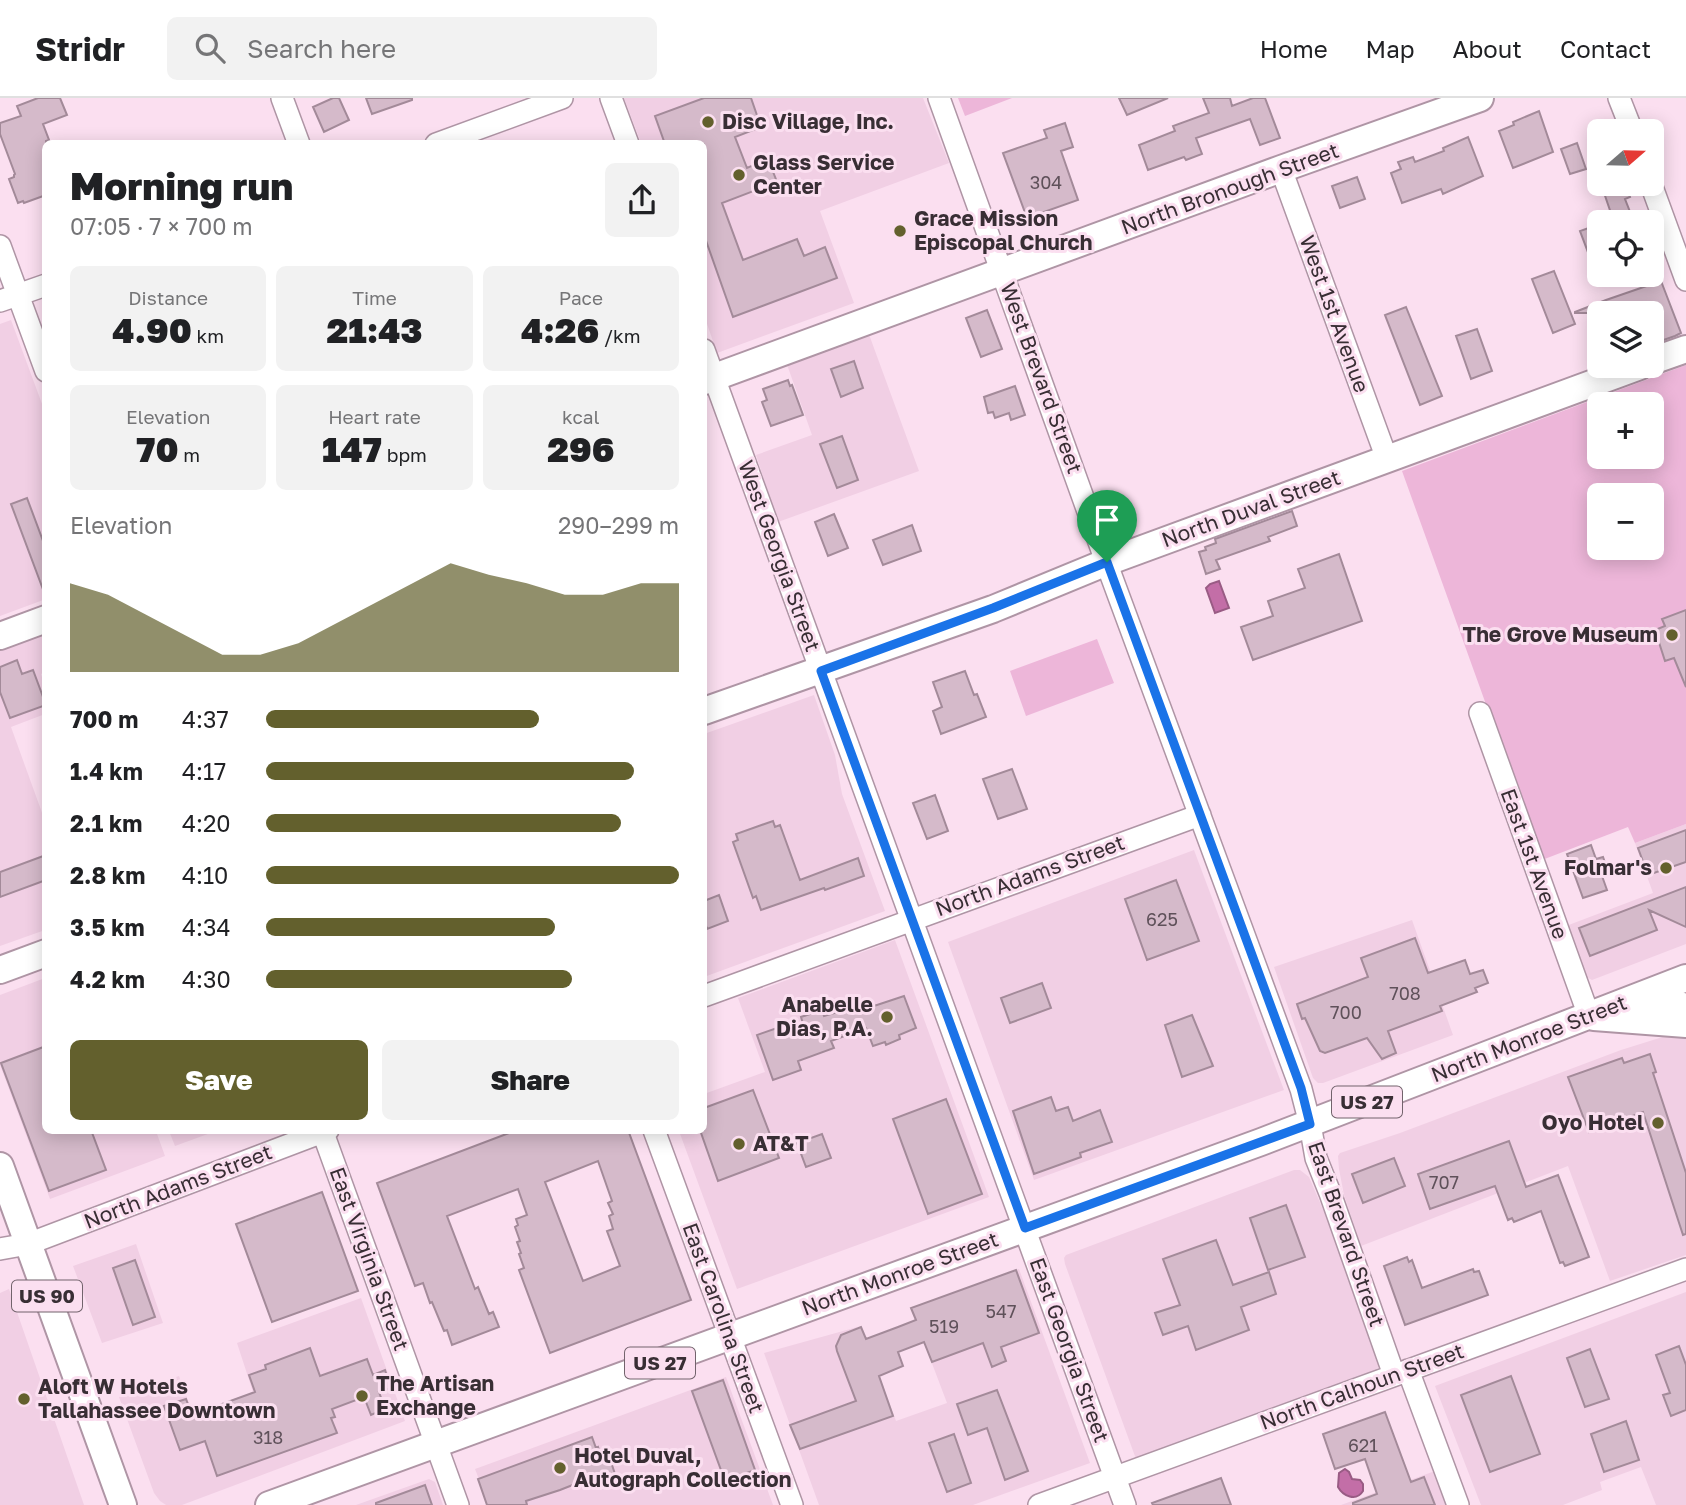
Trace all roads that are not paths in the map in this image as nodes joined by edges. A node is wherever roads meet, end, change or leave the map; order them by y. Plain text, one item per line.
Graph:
1 (282, 98) edge
2 (562, 98) edge
3 (611, 98) edge
4 (939, 98) edge
5 (1480, 98) edge
6 (1619, 98) edge
7 (1627, 119) edge
8 (298, 140) edge
9 (447, 140) edge
10 (627, 140) edge
11 (1281, 169) junction
12 (1655, 196) edge
13 (0, 246) edge
14 (1003, 272) junction
15 (1686, 280) edge
16 (42, 286) edge
17 (9, 298) edge
18 (1686, 349) edge
19 (1664, 357) edge
20 (42, 363) edge
21 (1607, 378) edge
22 (709, 380) edge
23 (1387, 459) junction
24 (1107, 562) junction
25 (42, 620) edge
26 (0, 636) edge
27 (821, 671) junction
28 (707, 710) edge
29 (1480, 713) dead end
30 (1200, 815) junction
31 (912, 919) junction
32 (42, 954) edge
33 (0, 970) edge
34 (1686, 978) edge
35 (707, 995) edge
36 (1643, 995) junction
37 (1686, 1007) edge
38 (1589, 1016) junction
39 (1686, 1024) edge
40 (1310, 1124) junction
41 (316, 1134) edge
42 (325, 1134) edge
43 (655, 1134) edge
44 (0, 1166) edge
45 (1025, 1228) junction
46 (28, 1244) junction
47 (0, 1249) edge
48 (0, 1264) edge
49 (1686, 1269) edge
50 (730, 1337) junction
51 (1401, 1373) junction
52 (436, 1445) junction
53 (1115, 1477) junction
54 (124, 1505) edge
55 (269, 1505) edge
56 (458, 1505) edge
57 (792, 1505) edge
58 (1039, 1505) edge
59 (1125, 1505) edge
60 (1458, 1505) edge

1 - 8 street
2 - 9 street
3 - 10 street
4 - 14 street, West Brevard Street
5 - 11 main road, North Bronough Street
6 - 7 street
11 - 14 main road, North Bronough Street
11 - 23 street, West 1st Avenue
12 - 15 street
13 - 17 street
14 - 22 main road, North Bronough Street
14 - 24 street, West Brevard Street
16 - 17 street
17 - 20 street
18 - 19 main road
21 - 23 main road, North Duval Street
22 - 27 street, West Georgia Street
23 - 24 main road, North Duval Street
24 - 27 main road, North Duval Street
24 - 30 street, West Brevard Street
25 - 26 main road
27 - 28 main road, North Duval Street
27 - 31 street, West Georgia Street
29 - 38 street, East 1st Avenue
30 - 31 street, North Adams Street
30 - 40 street, East Brevard Street
31 - 35 street, North Adams Street
31 - 45 street, East Georgia Street
32 - 33 main road
34 - 36 main road, North Monroe Street / US 27
36 - 37 main road
36 - 38 main road, North Monroe Street / US 27
38 - 39 main road
38 - 40 main road, North Monroe Street / US 27
40 - 45 main road, North Monroe Street / US 27
40 - 51 street, East Brevard Street
41 - 46 street, North Adams Street
42 - 52 street, East Virginia Street
43 - 50 street, East Carolina Street
44 - 46 main road, US 90
45 - 50 main road, North Monroe Street / US 27
45 - 53 street, East Georgia Street
46 - 47 street, North Adams Street
46 - 48 street, North Adams Street
46 - 54 main road, US 90
49 - 51 street, North Calhoun Street
50 - 52 main road, North Monroe Street / US 27
50 - 57 street, East Carolina Street
51 - 53 street, North Calhoun Street
51 - 60 street, East Brevard Street
52 - 55 main road, North Monroe Street / US 27
52 - 56 street, East Virginia Street
53 - 58 street, North Calhoun Street
53 - 59 street, East Georgia Street

